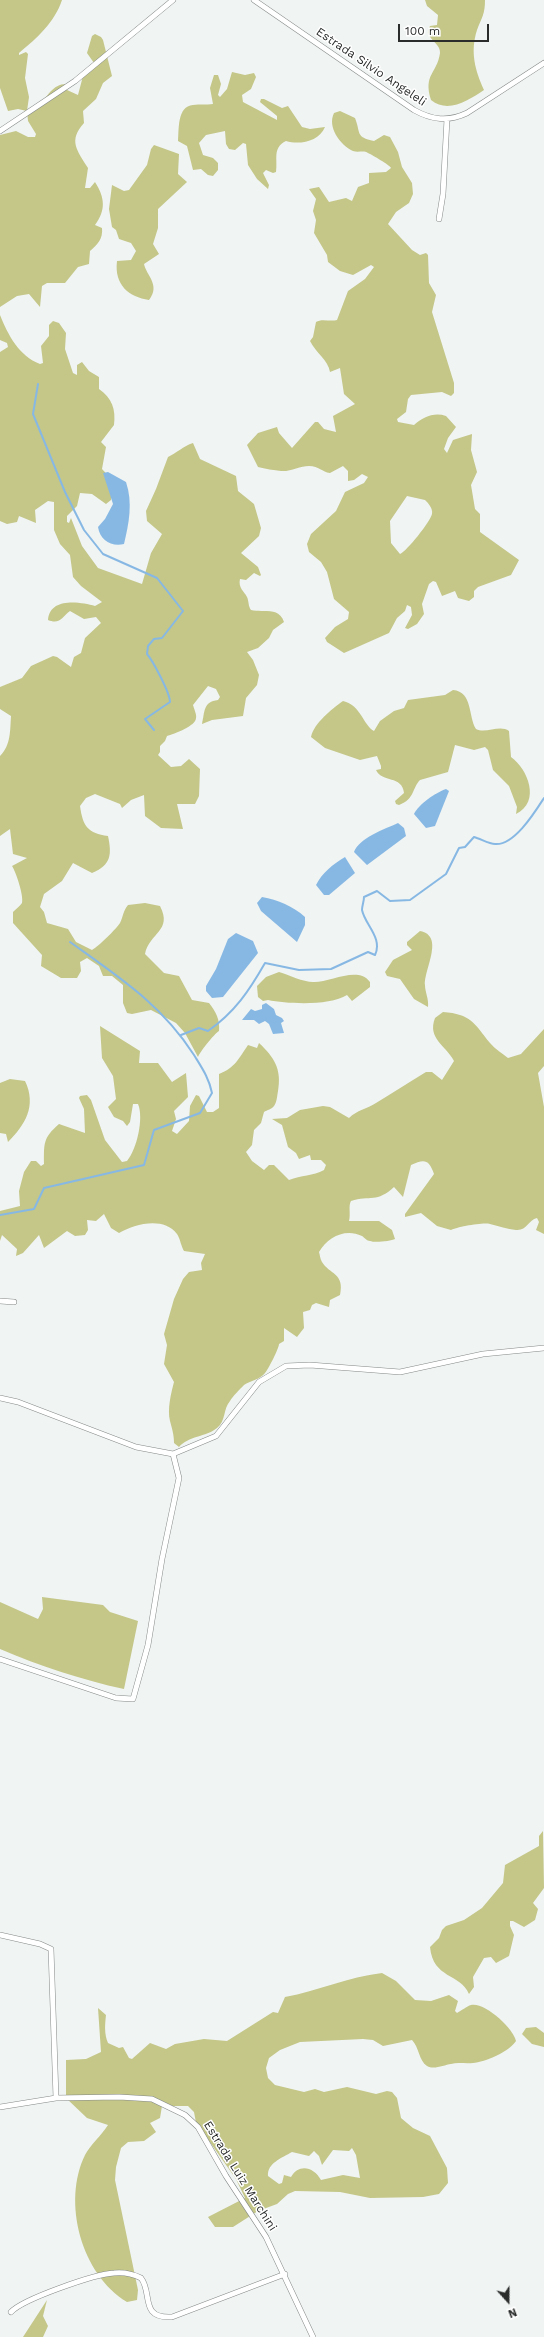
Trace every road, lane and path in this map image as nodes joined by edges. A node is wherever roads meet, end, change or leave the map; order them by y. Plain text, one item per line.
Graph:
1 (173, 0) edge
2 (254, 0) edge
3 (544, 63) edge
4 (447, 119) junction
5 (0, 131) edge
6 (439, 219) dead end
7 (0, 1301) edge
8 (14, 1302) dead end
9 (544, 1348) edge
10 (0, 1398) edge
11 (173, 1454) junction
12 (0, 1659) edge
13 (0, 1934) edge
14 (56, 2098) junction
15 (0, 2107) edge
16 (285, 2274) junction
17 (11, 2312) dead end
18 (313, 2337) edge

1 - 5 street
2 - 4 street, Estrada Silvio Angeleli
3 - 4 street, Estrada Silvio Angeleli
4 - 6 street
7 - 8 street
9 - 11 street
10 - 11 street
11 - 12 street
13 - 14 street
14 - 15 street, Estrada Luiz Marchini
14 - 16 street, Estrada Luiz Marchini
16 - 17 street
16 - 18 street, Estrada Luiz Marchini

